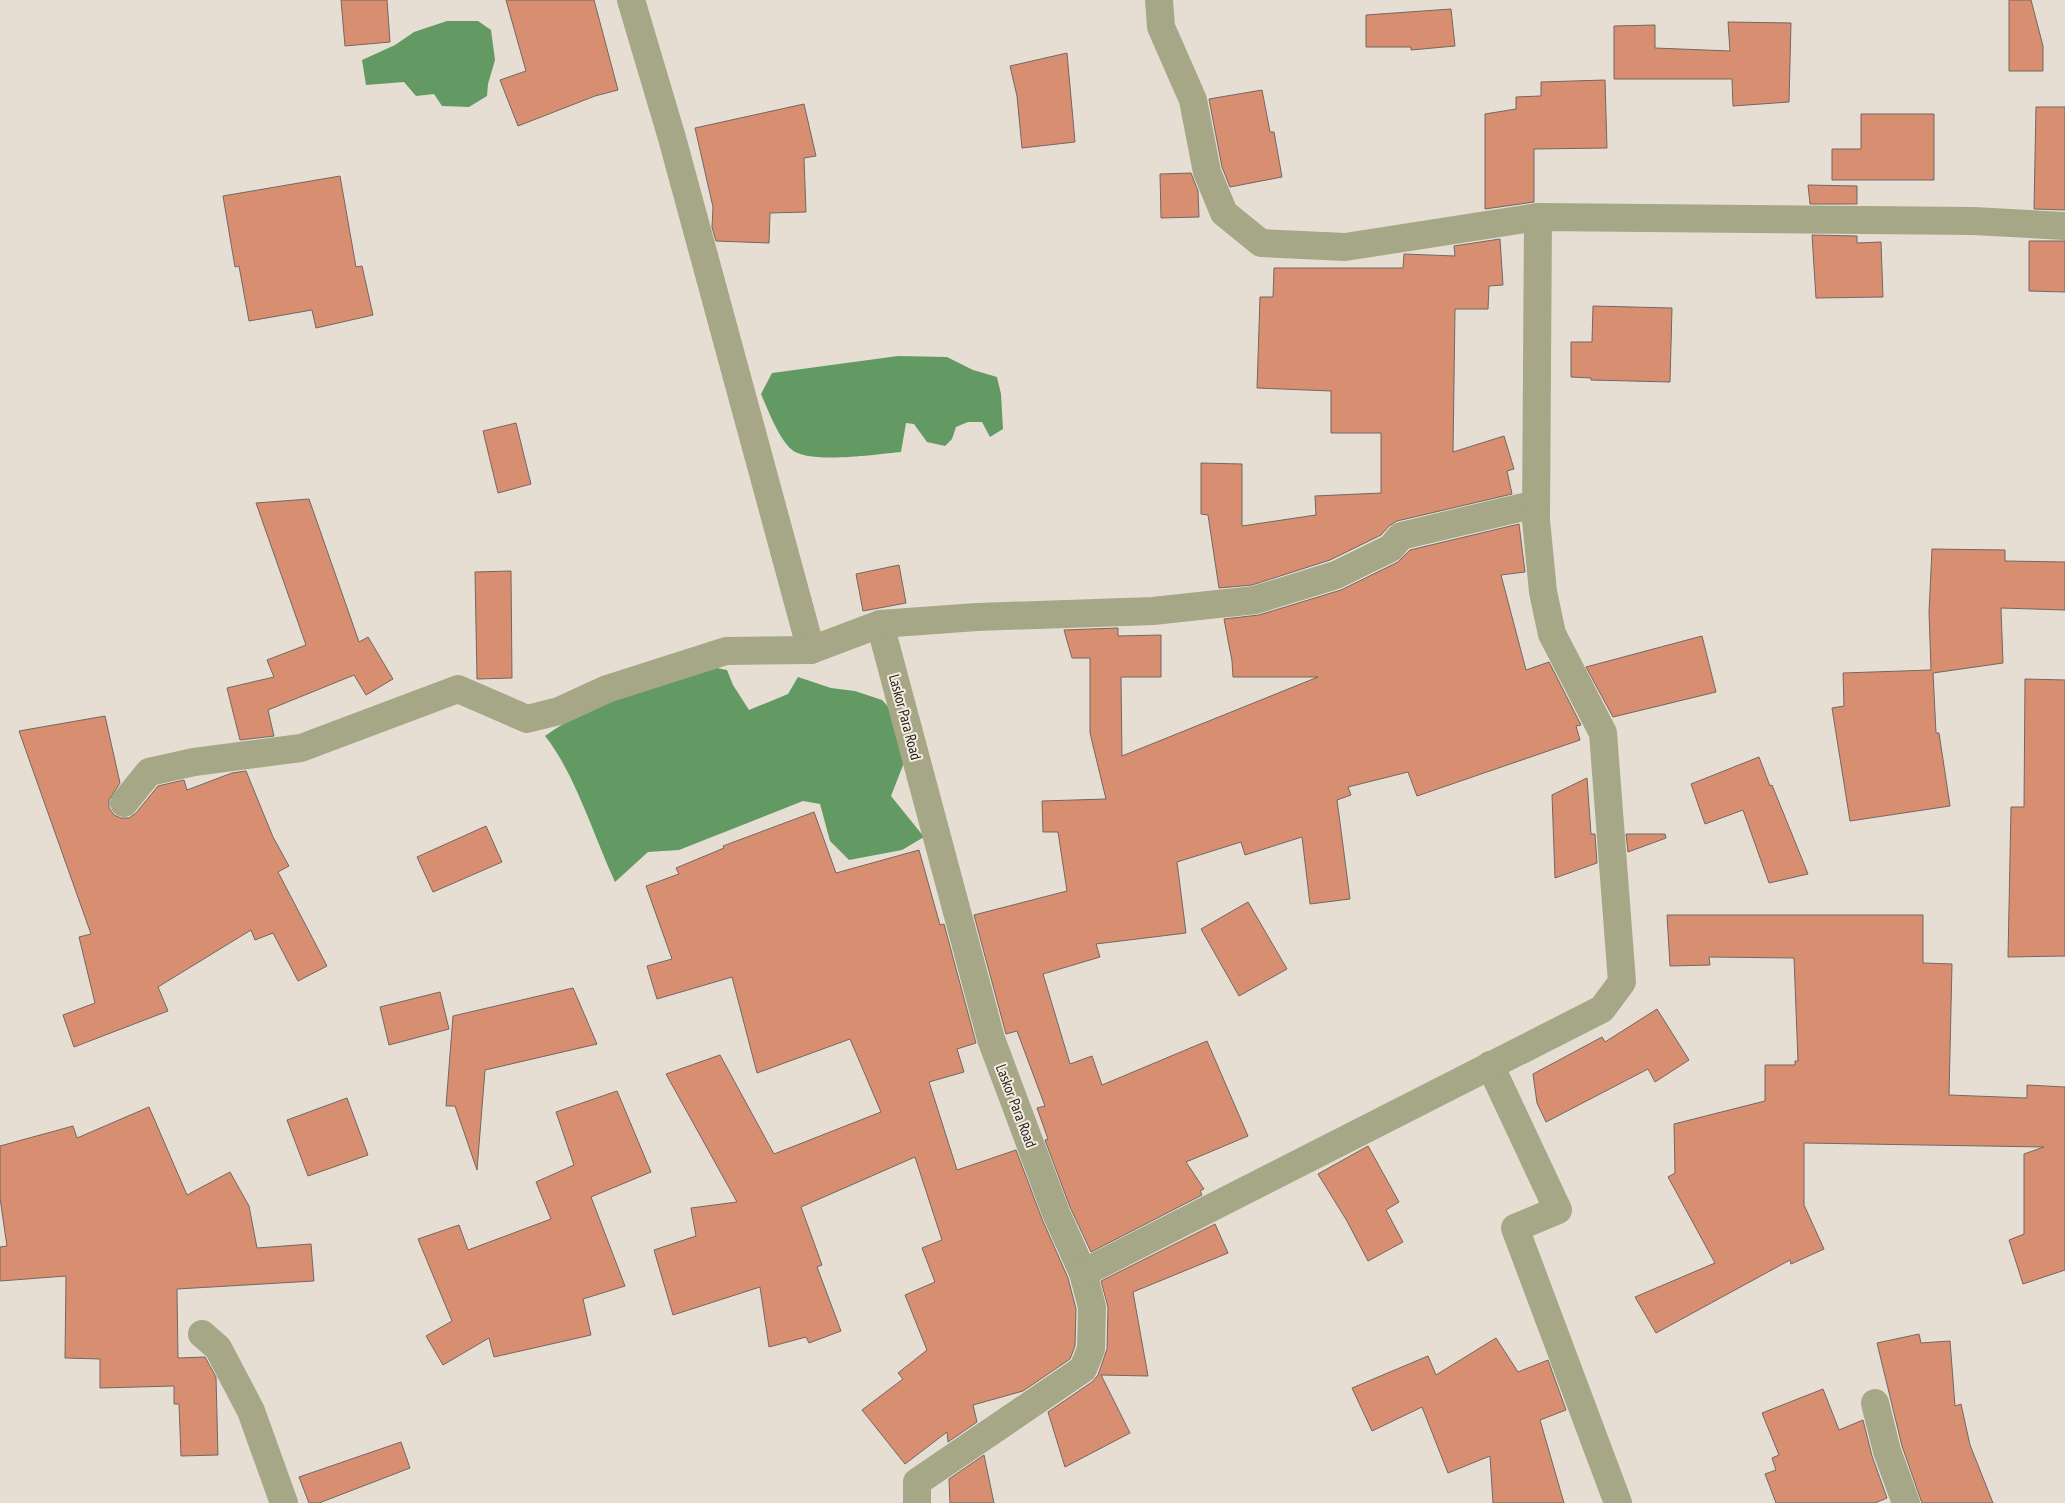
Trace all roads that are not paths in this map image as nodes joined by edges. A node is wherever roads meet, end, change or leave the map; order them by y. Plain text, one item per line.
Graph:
1 (631, 0) edge
2 (1159, 0) edge
3 (1538, 217) junction
4 (2065, 226) edge
5 (1536, 504) junction
6 (880, 624) junction
7 (811, 650) junction
8 (124, 803) dead end
9 (1490, 1066) junction
10 (1083, 1272) junction
11 (202, 1334) dead end
12 (1875, 1403) dead end
13 (284, 1503) edge
14 (916, 1503) edge
15 (1618, 1503) edge
16 (1906, 1503) edge

1 - 7 street
2 - 3 street
3 - 4 street
3 - 5 street
5 - 6 street
5 - 9 street
6 - 7 street
6 - 10 street, Laskor Para Road
7 - 8 street
9 - 10 street
9 - 15 street
10 - 14 street, Laskor Para Road
11 - 13 street
12 - 16 street

